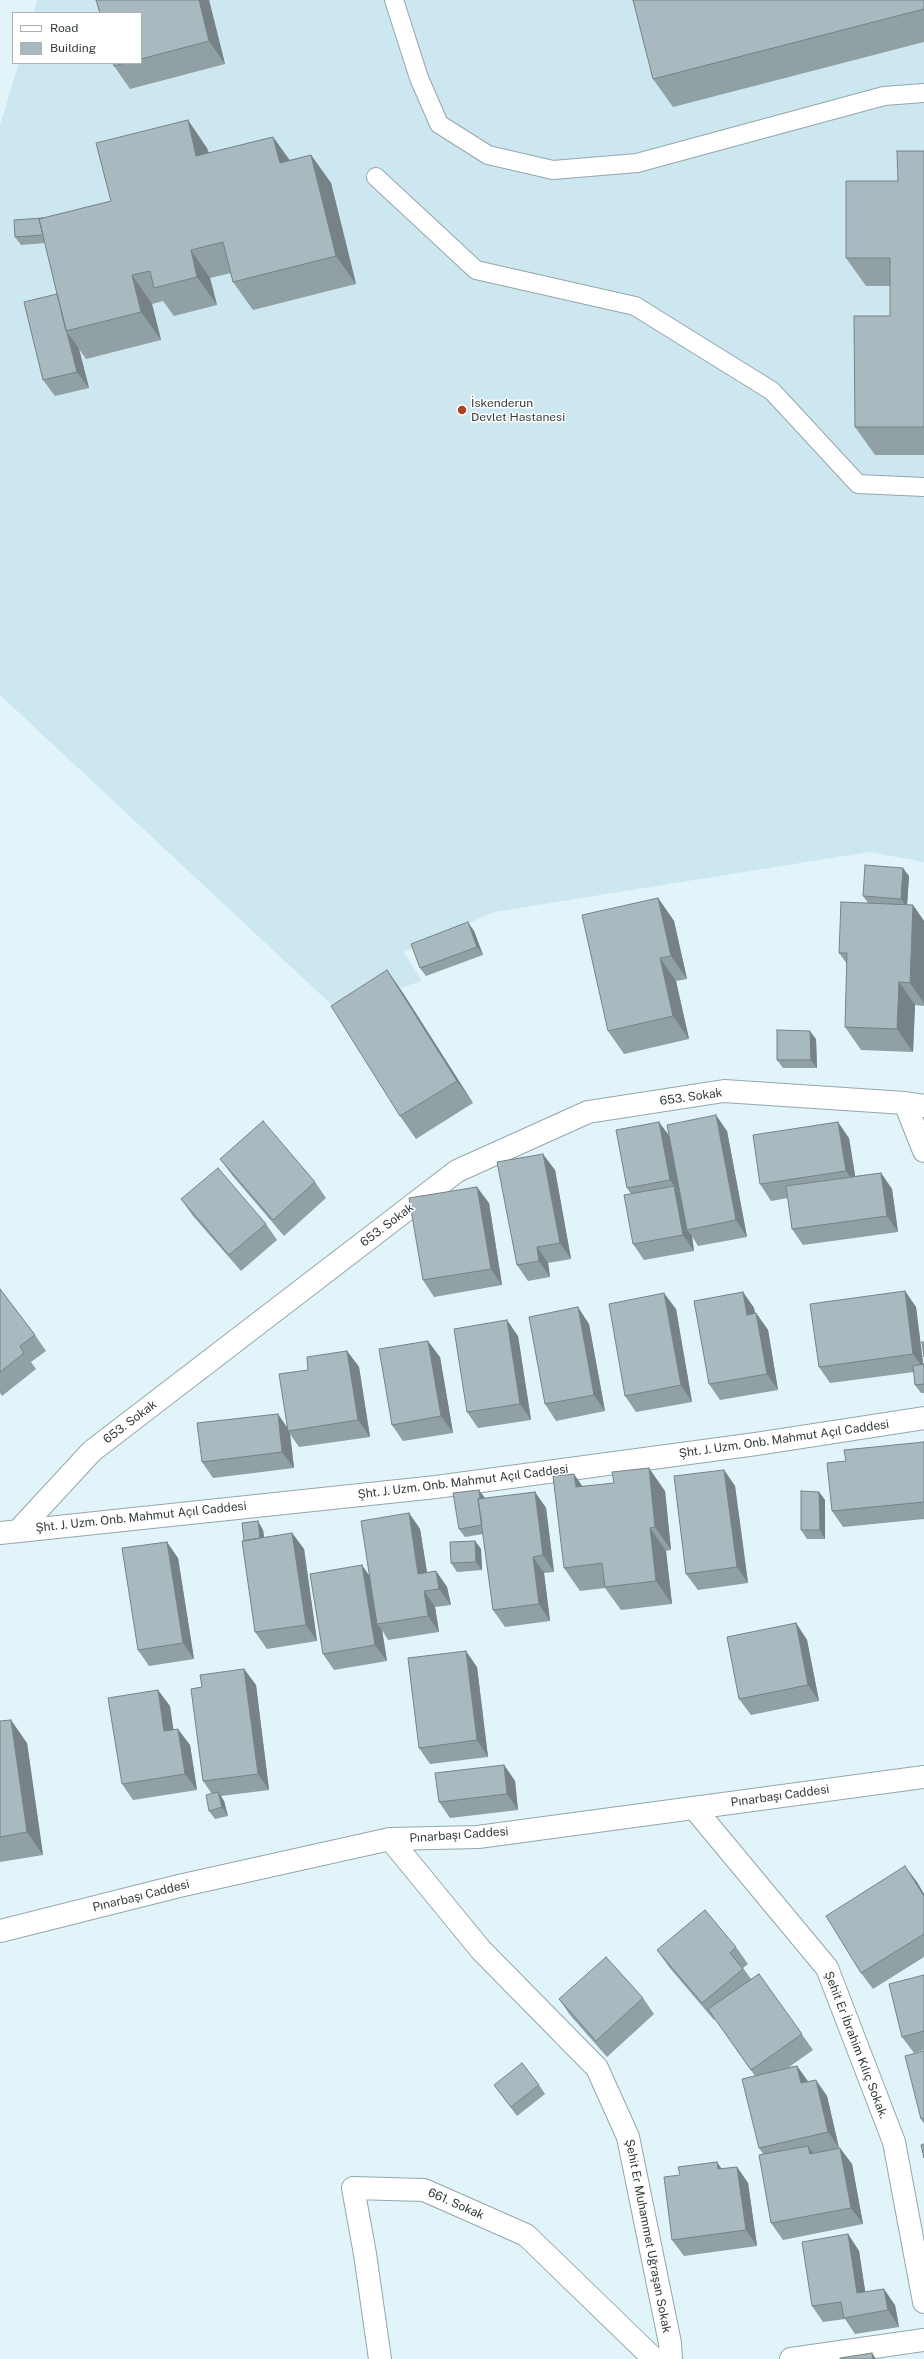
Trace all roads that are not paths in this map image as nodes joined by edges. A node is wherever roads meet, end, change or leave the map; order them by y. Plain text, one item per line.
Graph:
1 (394, 0) edge
2 (924, 93) edge
3 (376, 177) dead end
4 (924, 487) edge
5 (915, 1104) edge
6 (924, 1151) edge
7 (924, 1418) edge
8 (10, 1532) edge
9 (924, 1777) edge
10 (694, 1808) junction
11 (390, 1839) junction
12 (0, 1931) edge
13 (924, 2302) edge
14 (924, 2340) edge
15 (380, 2359) edge
16 (654, 2359) edge
17 (671, 2359) edge
18 (791, 2359) edge

1 - 2 lane
3 - 4 lane
5 - 6 street
5 - 8 street, 653. Sokak
7 - 8 street, Şht. J. Uzm. Onb. Mahmut Açıl Caddesi
9 - 10 street, Pınarbaşı Caddesi
10 - 11 street, Pınarbaşı Caddesi
10 - 13 street, Şehit Er İbrahim Kılıç Sokak.
11 - 12 street, Pınarbaşı Caddesi
11 - 17 street, Şehit Er Muhammet Uğraşan Sokak
14 - 18 street
15 - 16 street, 661. Sokak

